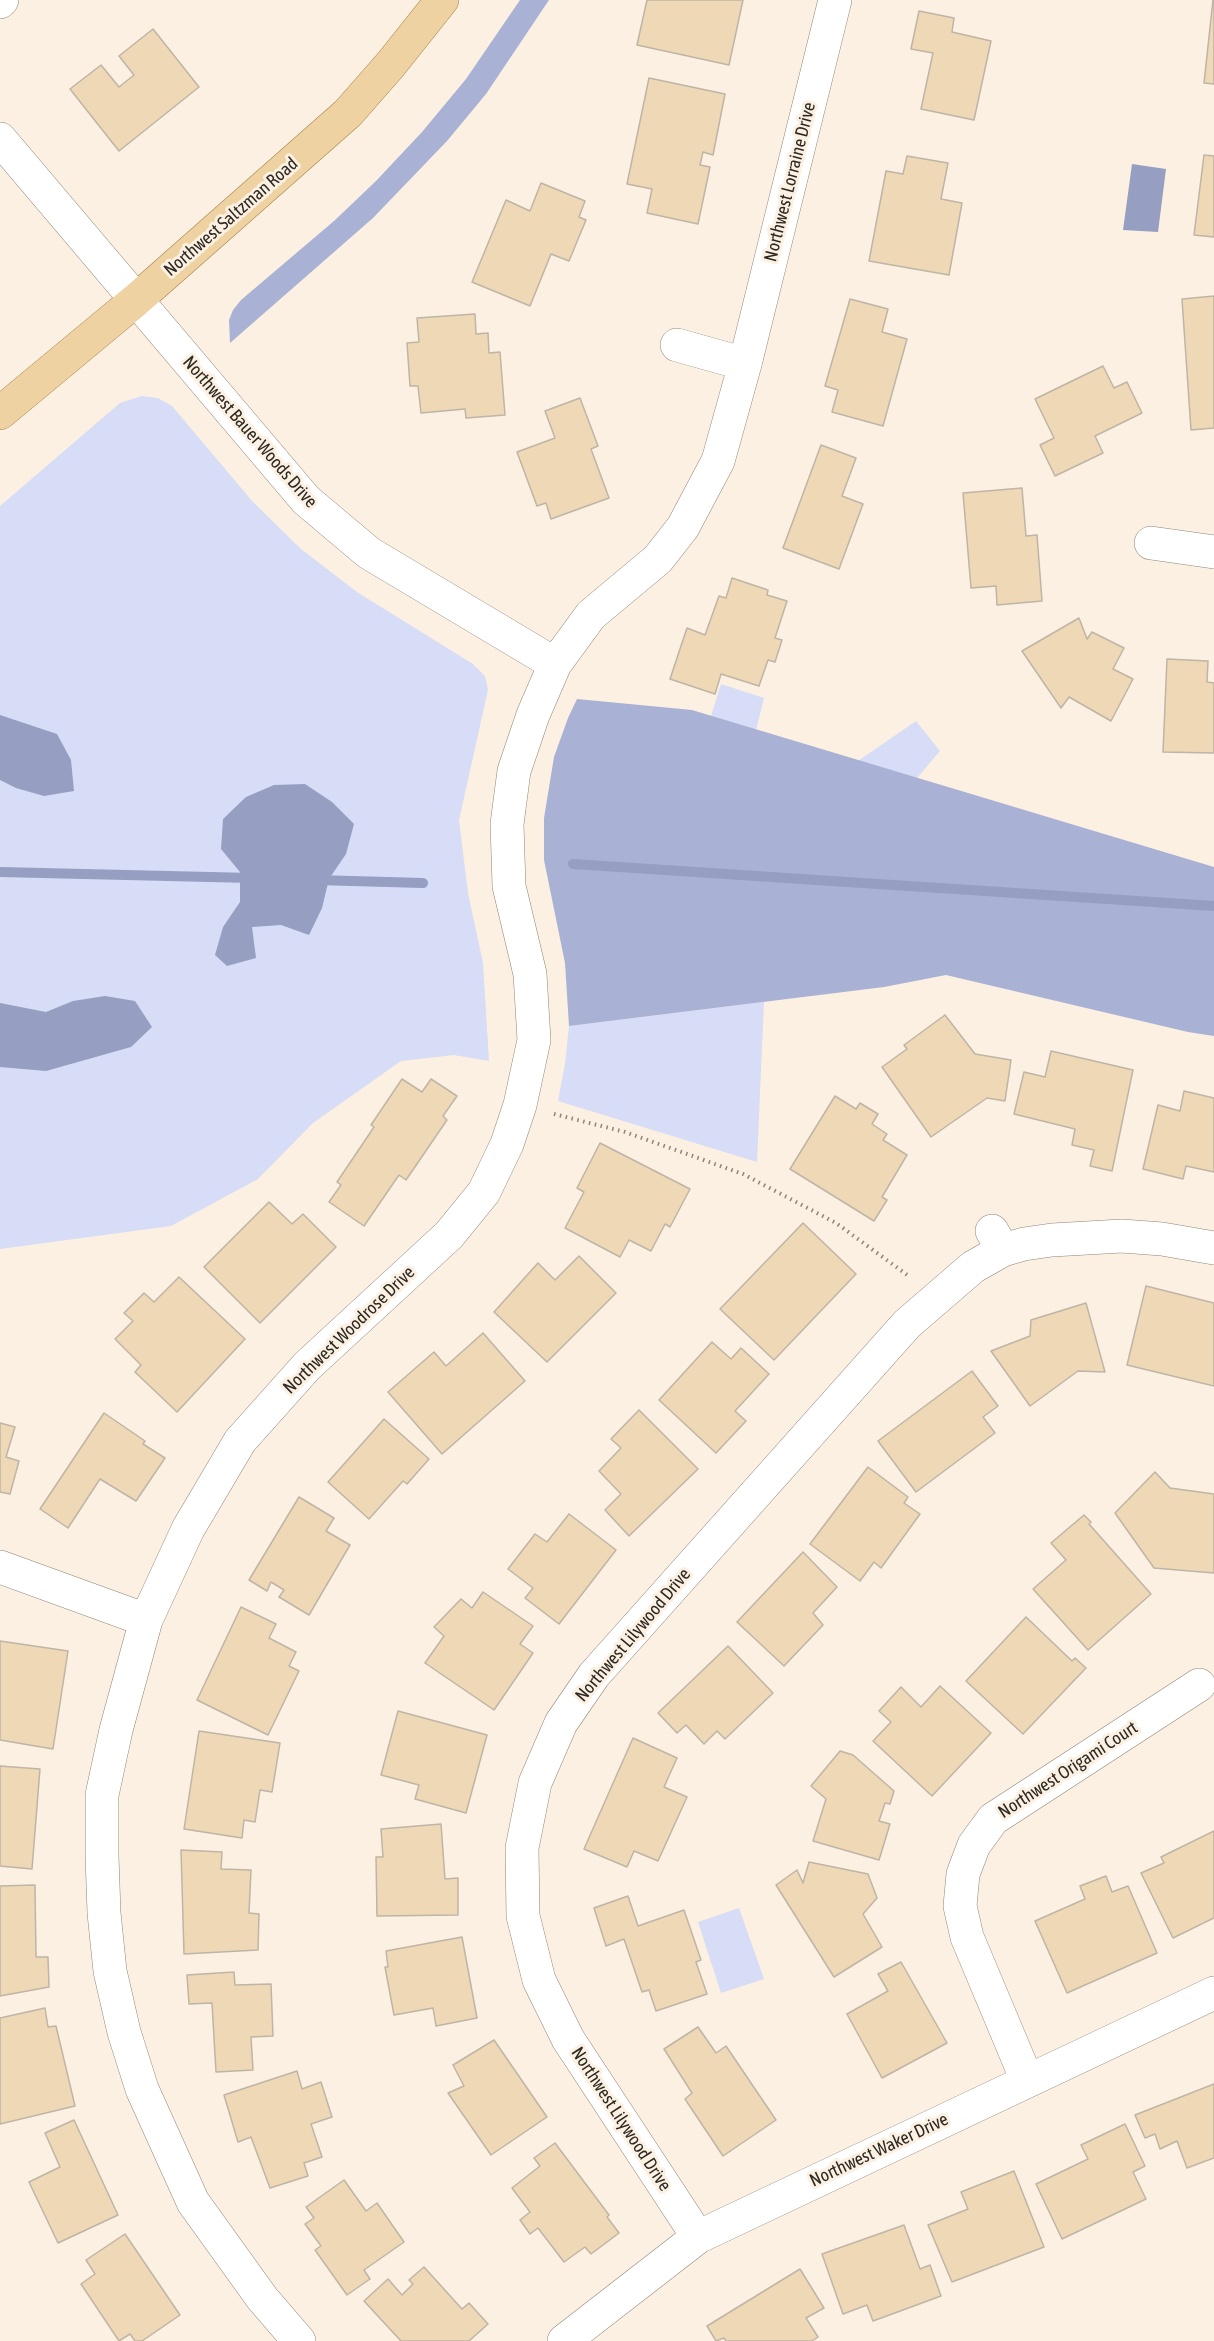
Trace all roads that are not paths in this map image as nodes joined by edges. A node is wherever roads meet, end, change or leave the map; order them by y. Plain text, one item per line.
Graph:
1 (442, 0) edge
2 (835, 0) edge
3 (0, 139) edge
4 (136, 300) junction
5 (677, 345) dead end
6 (745, 364) junction
7 (0, 413) edge
8 (1151, 543) dead end
9 (1214, 552) edge
10 (555, 664) junction
11 (1214, 1248) edge
12 (0, 1567) edge
13 (146, 1620) junction
14 (1199, 1685) dead end
15 (1214, 1993) edge
16 (1027, 2080) junction
17 (698, 2237) junction
18 (299, 2341) edge
19 (564, 2341) edge

1 - 4 main road, Northwest Saltzman Road
2 - 6 street, Northwest Lorraine Drive
3 - 4 street, Northwest Bauer Woods Drive
4 - 7 main road, Northwest Saltzman Road
4 - 10 street, Northwest Bauer Woods Drive
5 - 6 street
6 - 10 street, Northwest Lorraine Drive
8 - 9 street
10 - 13 street, Northwest Woodrose Drive
11 - 17 street, Northwest Lilywood Drive
12 - 13 street
13 - 18 street, Northwest Woodrose Drive
14 - 16 street, Northwest Origami Court
15 - 16 street, Northwest Waker Drive
16 - 17 street, Northwest Waker Drive
17 - 19 street, Northwest Waker Drive

